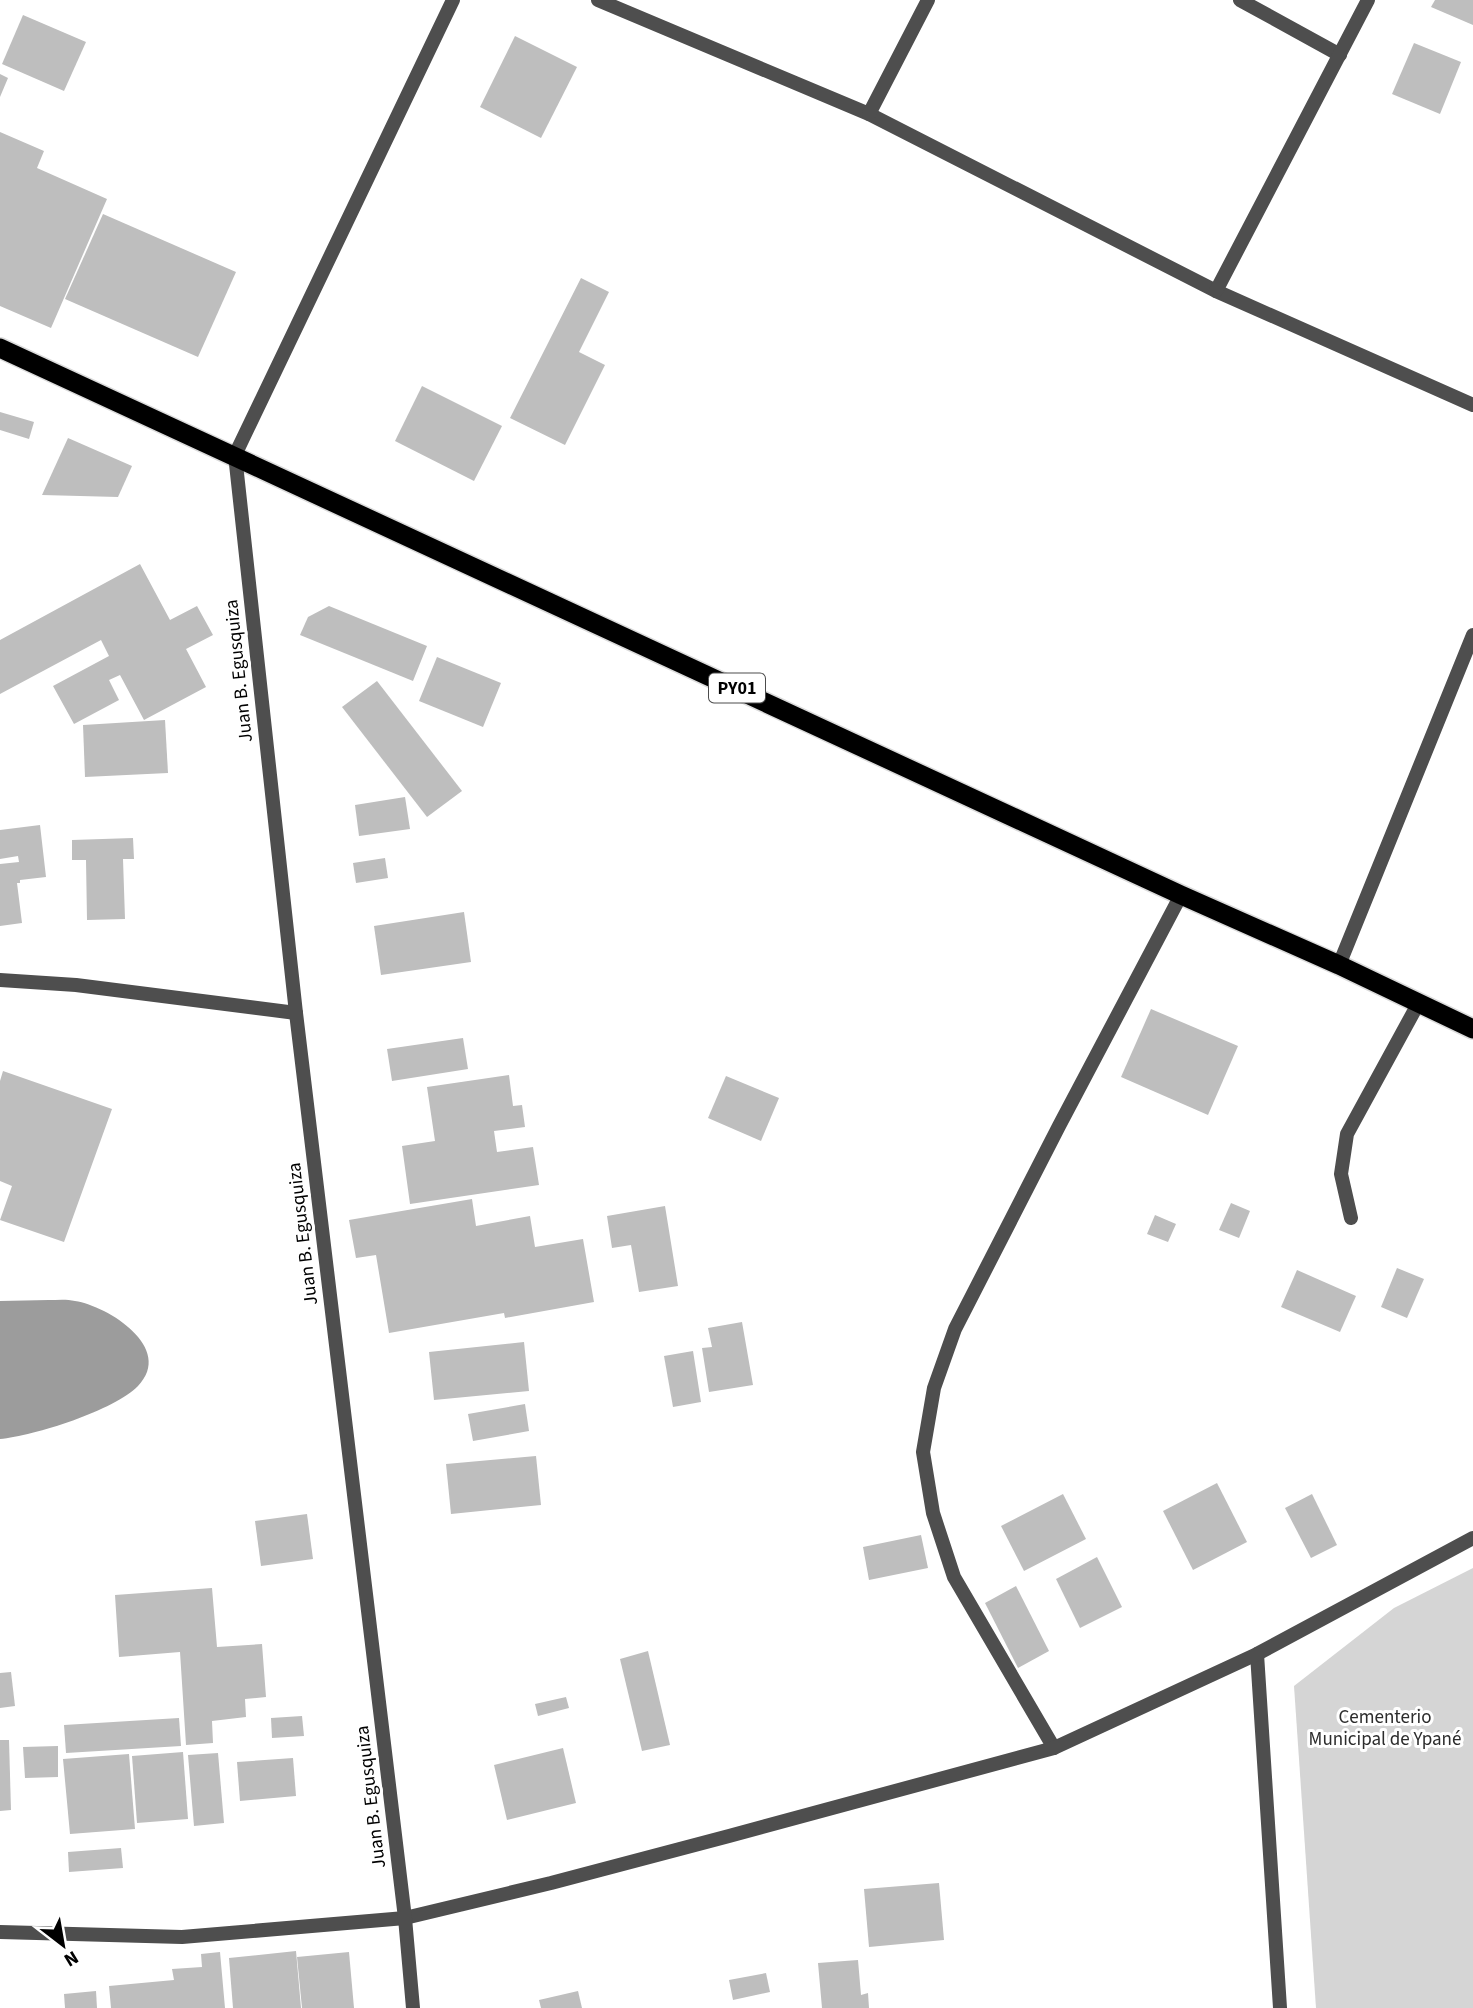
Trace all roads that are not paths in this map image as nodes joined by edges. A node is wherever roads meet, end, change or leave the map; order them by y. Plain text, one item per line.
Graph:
1 (453, 0) edge
2 (598, 0) edge
3 (928, 0) edge
4 (1240, 0) edge
5 (1368, 0) edge
6 (1340, 55) junction
7 (869, 114) junction
8 (1216, 291) junction
9 (0, 348) edge
10 (1473, 405) edge
11 (235, 455) junction
12 (1473, 635) edge
13 (1181, 895) junction
14 (1339, 965) junction
15 (0, 980) edge
16 (1418, 1004) junction
17 (296, 1013) junction
18 (1473, 1029) edge
19 (1351, 1218) dead end
20 (1473, 1538) edge
21 (1256, 1654) junction
22 (1054, 1748) junction
23 (405, 1918) junction
24 (0, 1932) edge
25 (413, 2008) edge
26 (1280, 2008) edge

1 - 11 street
2 - 7 street
3 - 7 street
4 - 6 street
5 - 6 street
6 - 8 street
7 - 8 street
8 - 10 street
9 - 11 highway, PY01
11 - 13 highway, PY01
11 - 17 street, Juan B. Egusquiza
12 - 14 street
13 - 14 highway, PY01
13 - 22 street
14 - 16 highway, PY01
15 - 17 street
16 - 18 highway, PY01
16 - 19 street
17 - 23 street, Juan B. Egusquiza
20 - 21 street
21 - 22 street
21 - 26 street
22 - 23 street
23 - 24 street
23 - 25 street, Juan B. Egusquiza

